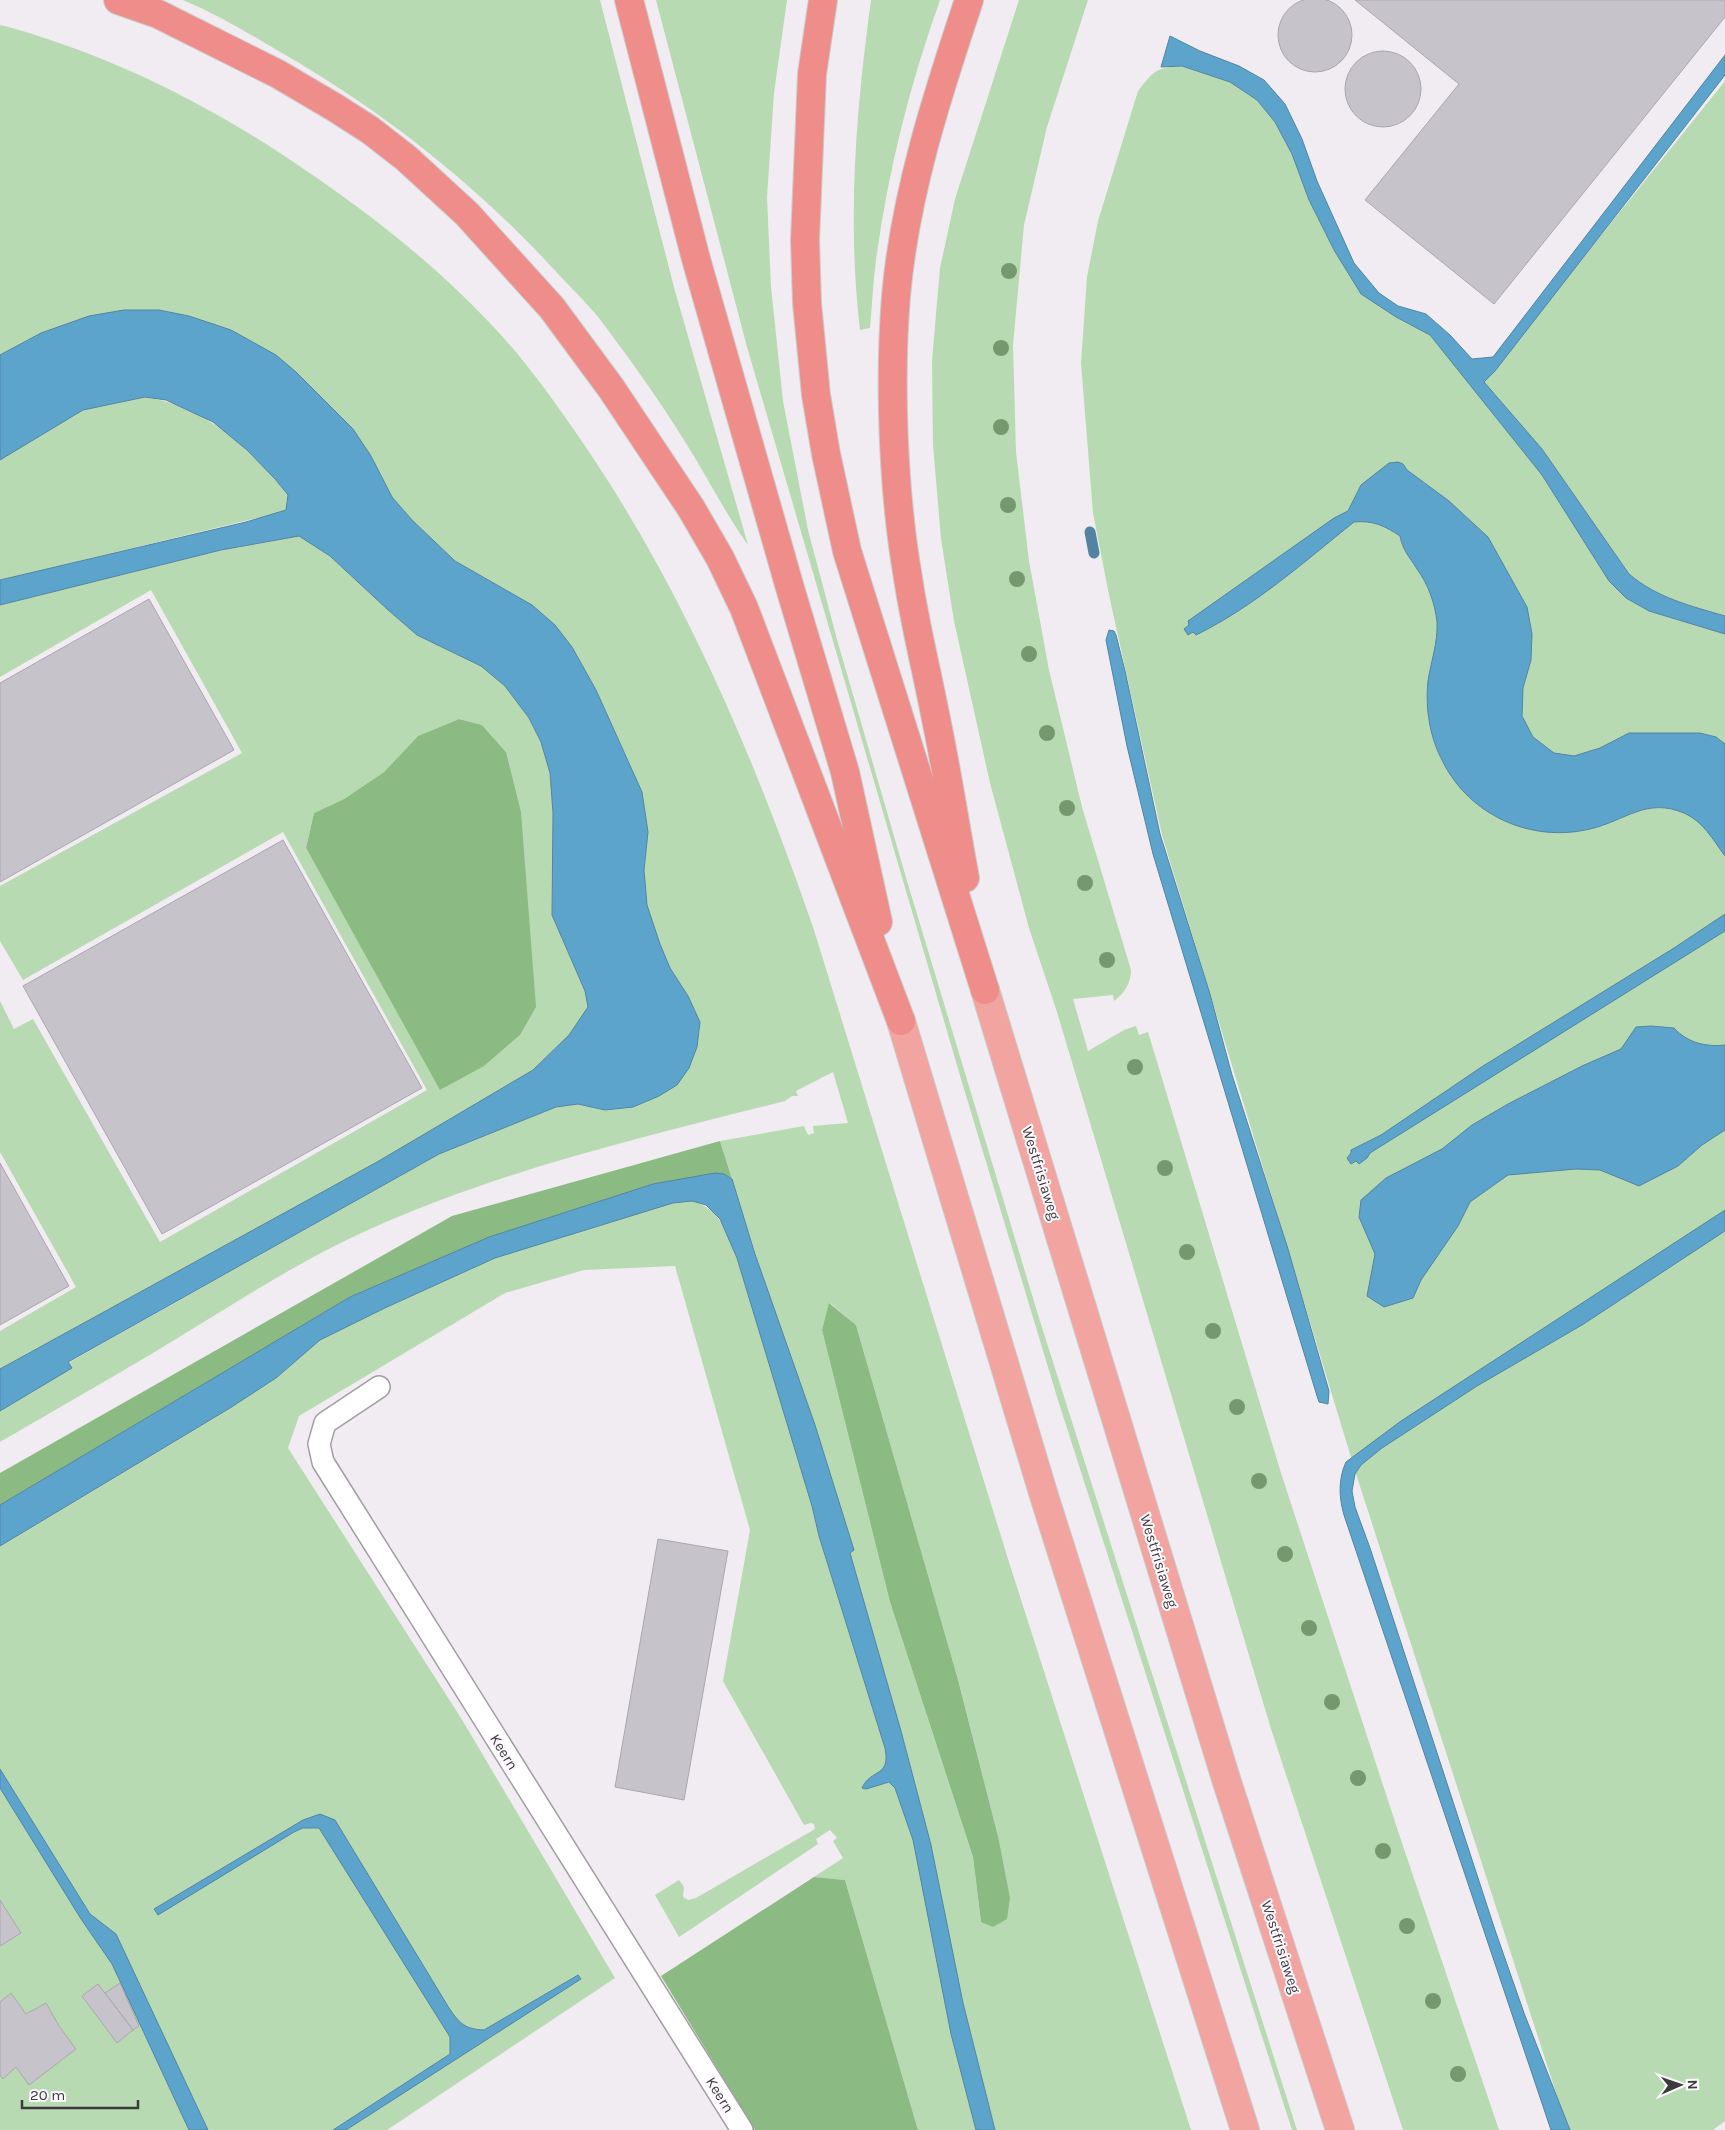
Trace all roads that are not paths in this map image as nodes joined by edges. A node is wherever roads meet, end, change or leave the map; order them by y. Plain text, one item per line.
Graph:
1 (118, 0) edge
2 (629, 0) edge
3 (823, 0) edge
4 (969, 0) edge
5 (985, 990) junction
6 (901, 1022) junction
7 (379, 1387) dead end
8 (742, 2130) edge
9 (1245, 2130) edge
10 (1340, 2130) edge

1 - 6 highway
2 - 6 highway
3 - 5 highway
4 - 5 highway
5 - 10 highway, Westfrisiaweg
6 - 9 highway
7 - 8 lane, Keern

